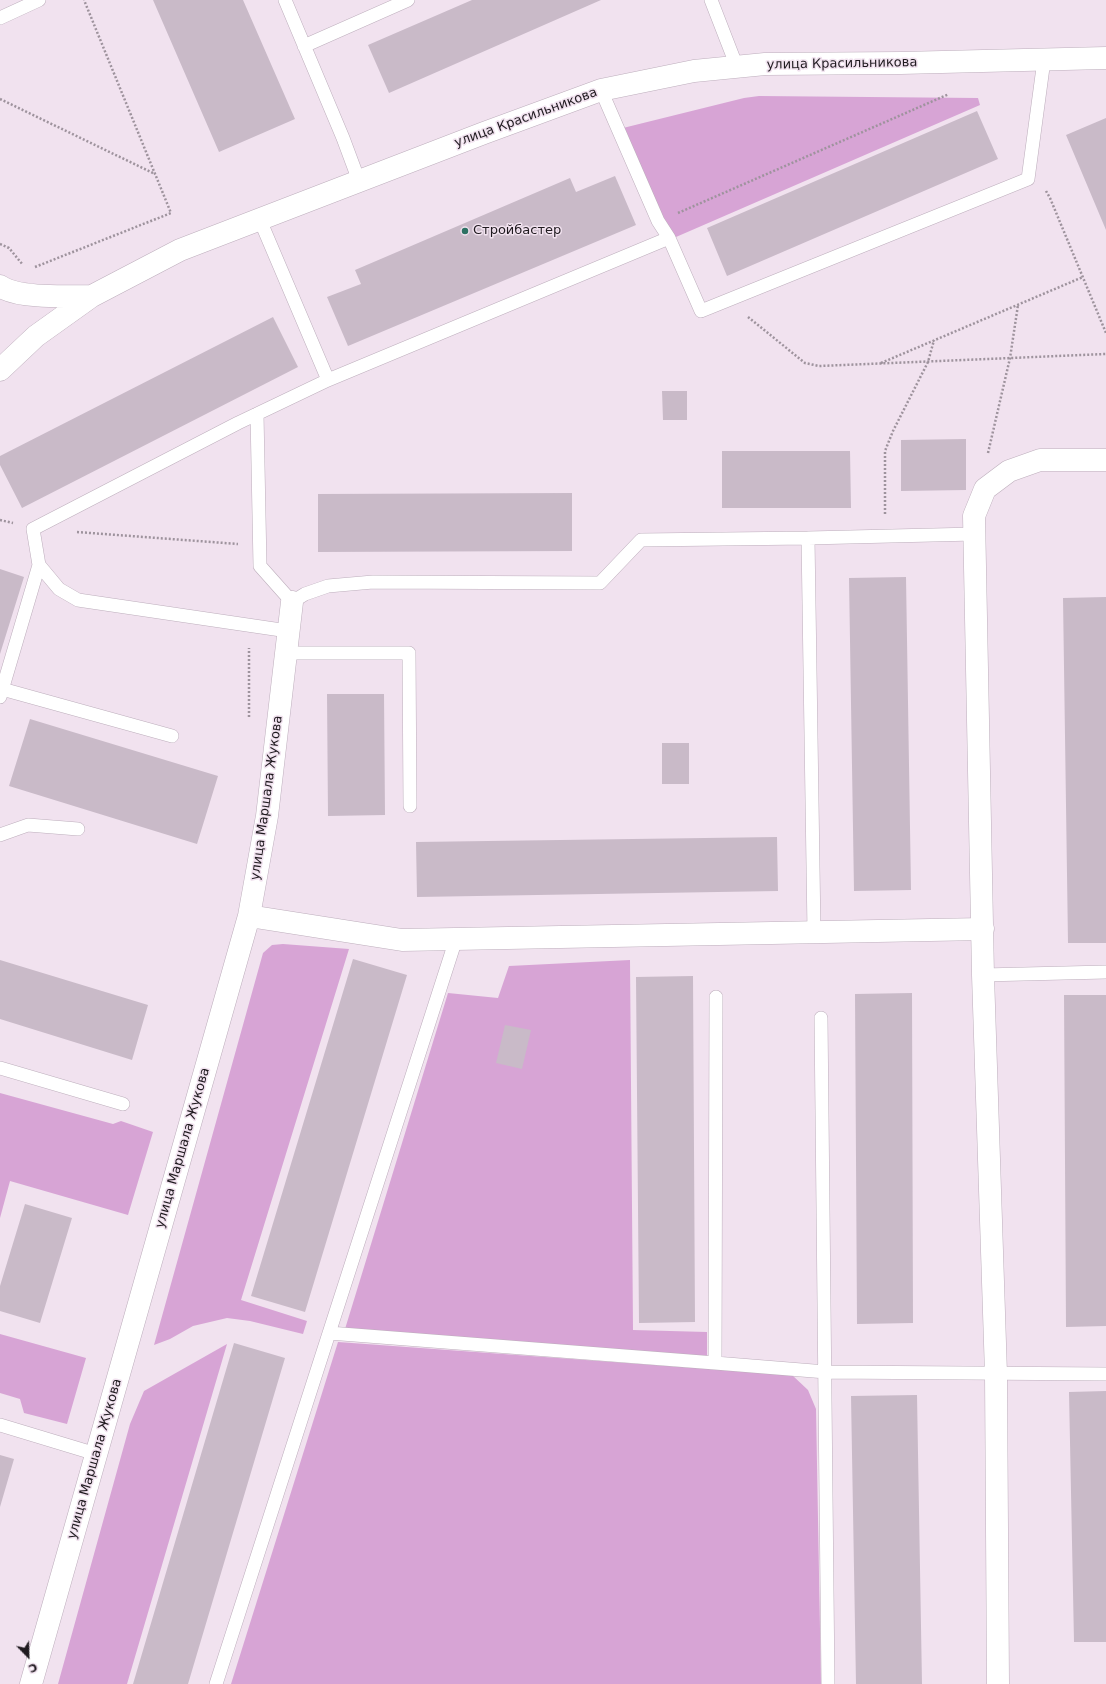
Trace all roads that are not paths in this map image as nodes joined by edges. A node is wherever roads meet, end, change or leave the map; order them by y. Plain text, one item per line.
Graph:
1 (39, 0) edge
2 (285, 0) edge
3 (408, 0) edge
4 (711, 0) edge
5 (0, 18) edge
6 (304, 46) junction
7 (1106, 58) edge
8 (1044, 60) junction
9 (737, 67) junction
10 (601, 90) junction
11 (359, 181) junction
12 (260, 220) junction
13 (669, 238) junction
14 (0, 286) edge
15 (92, 296) junction
16 (0, 370) edge
17 (328, 380) junction
18 (257, 414) junction
19 (1106, 460) edge
20 (975, 534) junction
21 (808, 538) junction
22 (39, 565) junction
23 (292, 602) junction
24 (288, 631) junction
25 (285, 653) junction
26 (1, 693) edge
27 (172, 736) dead end
28 (410, 806) dead end
29 (78, 829) dead end
30 (0, 835) edge
31 (249, 916) junction
32 (983, 928) junction
33 (814, 932) junction
34 (456, 939) junction
35 (1106, 972) edge
36 (983, 975) junction
37 (716, 997) dead end
38 (821, 1018) dead end
39 (0, 1068) edge
40 (123, 1104) dead end
41 (329, 1333) junction
42 (715, 1363) junction
43 (826, 1372) junction
44 (996, 1374) junction
45 (1106, 1374) edge
46 (0, 1425) edge
47 (96, 1454) junction
48 (31, 1684) edge
49 (216, 1684) edge
50 (828, 1684) edge
51 (998, 1684) edge

1 - 5 lane
2 - 6 lane
3 - 6 lane
4 - 9 lane
6 - 11 lane
7 - 8 street, улица Красильникова
8 - 9 street, улица Красильникова
8 - 13 lane
9 - 10 street, улица Красильникова
10 - 11 street, улица Красильникова
10 - 13 lane
11 - 12 street, улица Красильникова
12 - 15 street, улица Красильникова
12 - 17 lane
13 - 17 lane
14 - 15 street
15 - 16 street, улица Красильникова
17 - 18 lane
18 - 22 lane
18 - 23 lane
19 - 20 street
20 - 21 lane
20 - 32 street
21 - 23 lane
21 - 33 lane
22 - 24 lane
22 - 26 lane
23 - 24 street, улица Маршала Жукова
24 - 25 street, улица Маршала Жукова
25 - 28 lane
25 - 31 street, улица Маршала Жукова
26 - 27 lane
29 - 30 lane
31 - 34 street
31 - 47 street, улица Маршала Жукова
32 - 33 street
32 - 36 street
33 - 34 street
34 - 41 lane
35 - 36 lane
36 - 44 street
37 - 42 lane
38 - 43 lane
39 - 40 lane
41 - 42 lane
41 - 49 lane
42 - 43 lane
43 - 44 lane
43 - 50 lane
44 - 45 lane
44 - 51 street
46 - 47 lane
47 - 48 street, улица Маршала Жукова

